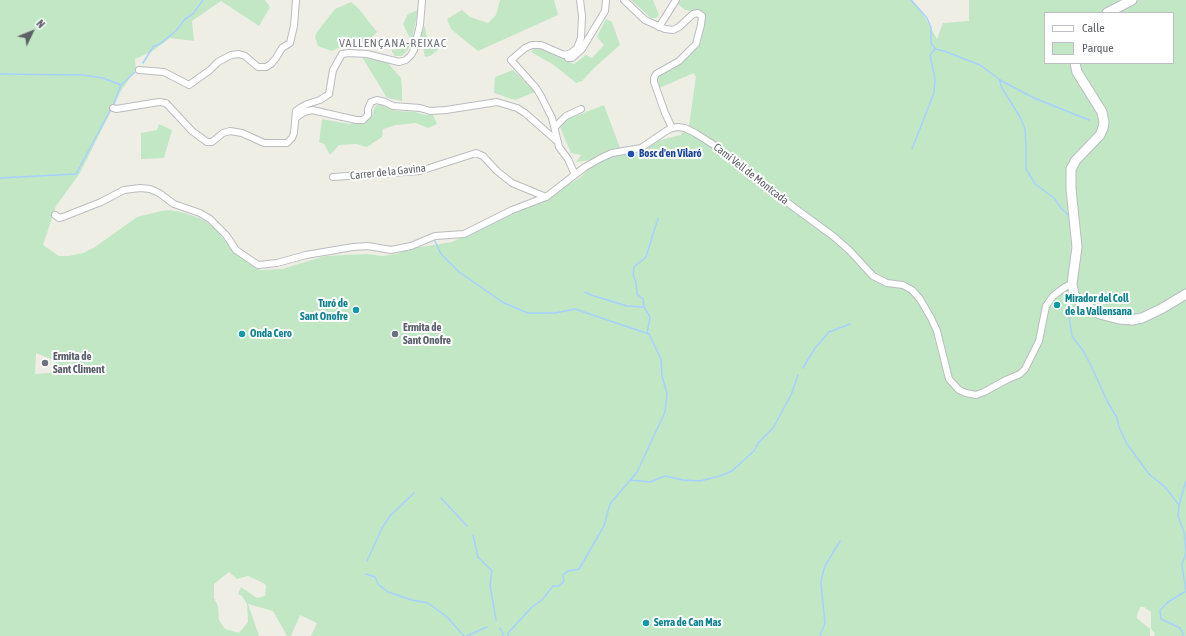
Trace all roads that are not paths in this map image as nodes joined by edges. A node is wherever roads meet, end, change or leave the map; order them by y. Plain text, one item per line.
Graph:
1 (296, 0) edge
2 (422, 0) edge
3 (580, 0) edge
4 (606, 0) edge
5 (624, 0) edge
6 (676, 0) edge
7 (1132, 0) edge
8 (1109, 12) edge
9 (659, 27) junction
10 (568, 54) junction
11 (1075, 64) edge
12 (140, 70) dead end
13 (112, 108) dead end
14 (581, 109) dead end
15 (296, 117) junction
16 (555, 127) junction
17 (672, 128) junction
18 (558, 142) junction
19 (575, 175) junction
20 (333, 177) dead end
21 (546, 197) junction
22 (55, 215) dead end
23 (1072, 284) junction
24 (1186, 294) edge

1 - 12 street
2 - 15 street
3 - 10 street
4 - 10 street
5 - 9 street
6 - 9 street
7 - 8 street
9 - 17 street
10 - 16 street
11 - 23 street
13 - 15 street
14 - 16 street
15 - 18 street
16 - 18 street
17 - 19 street
17 - 23 street, Camí Vell de Montcada
18 - 19 street
19 - 21 street
20 - 21 street, Carrer de la Gavina
21 - 22 street
23 - 24 street

